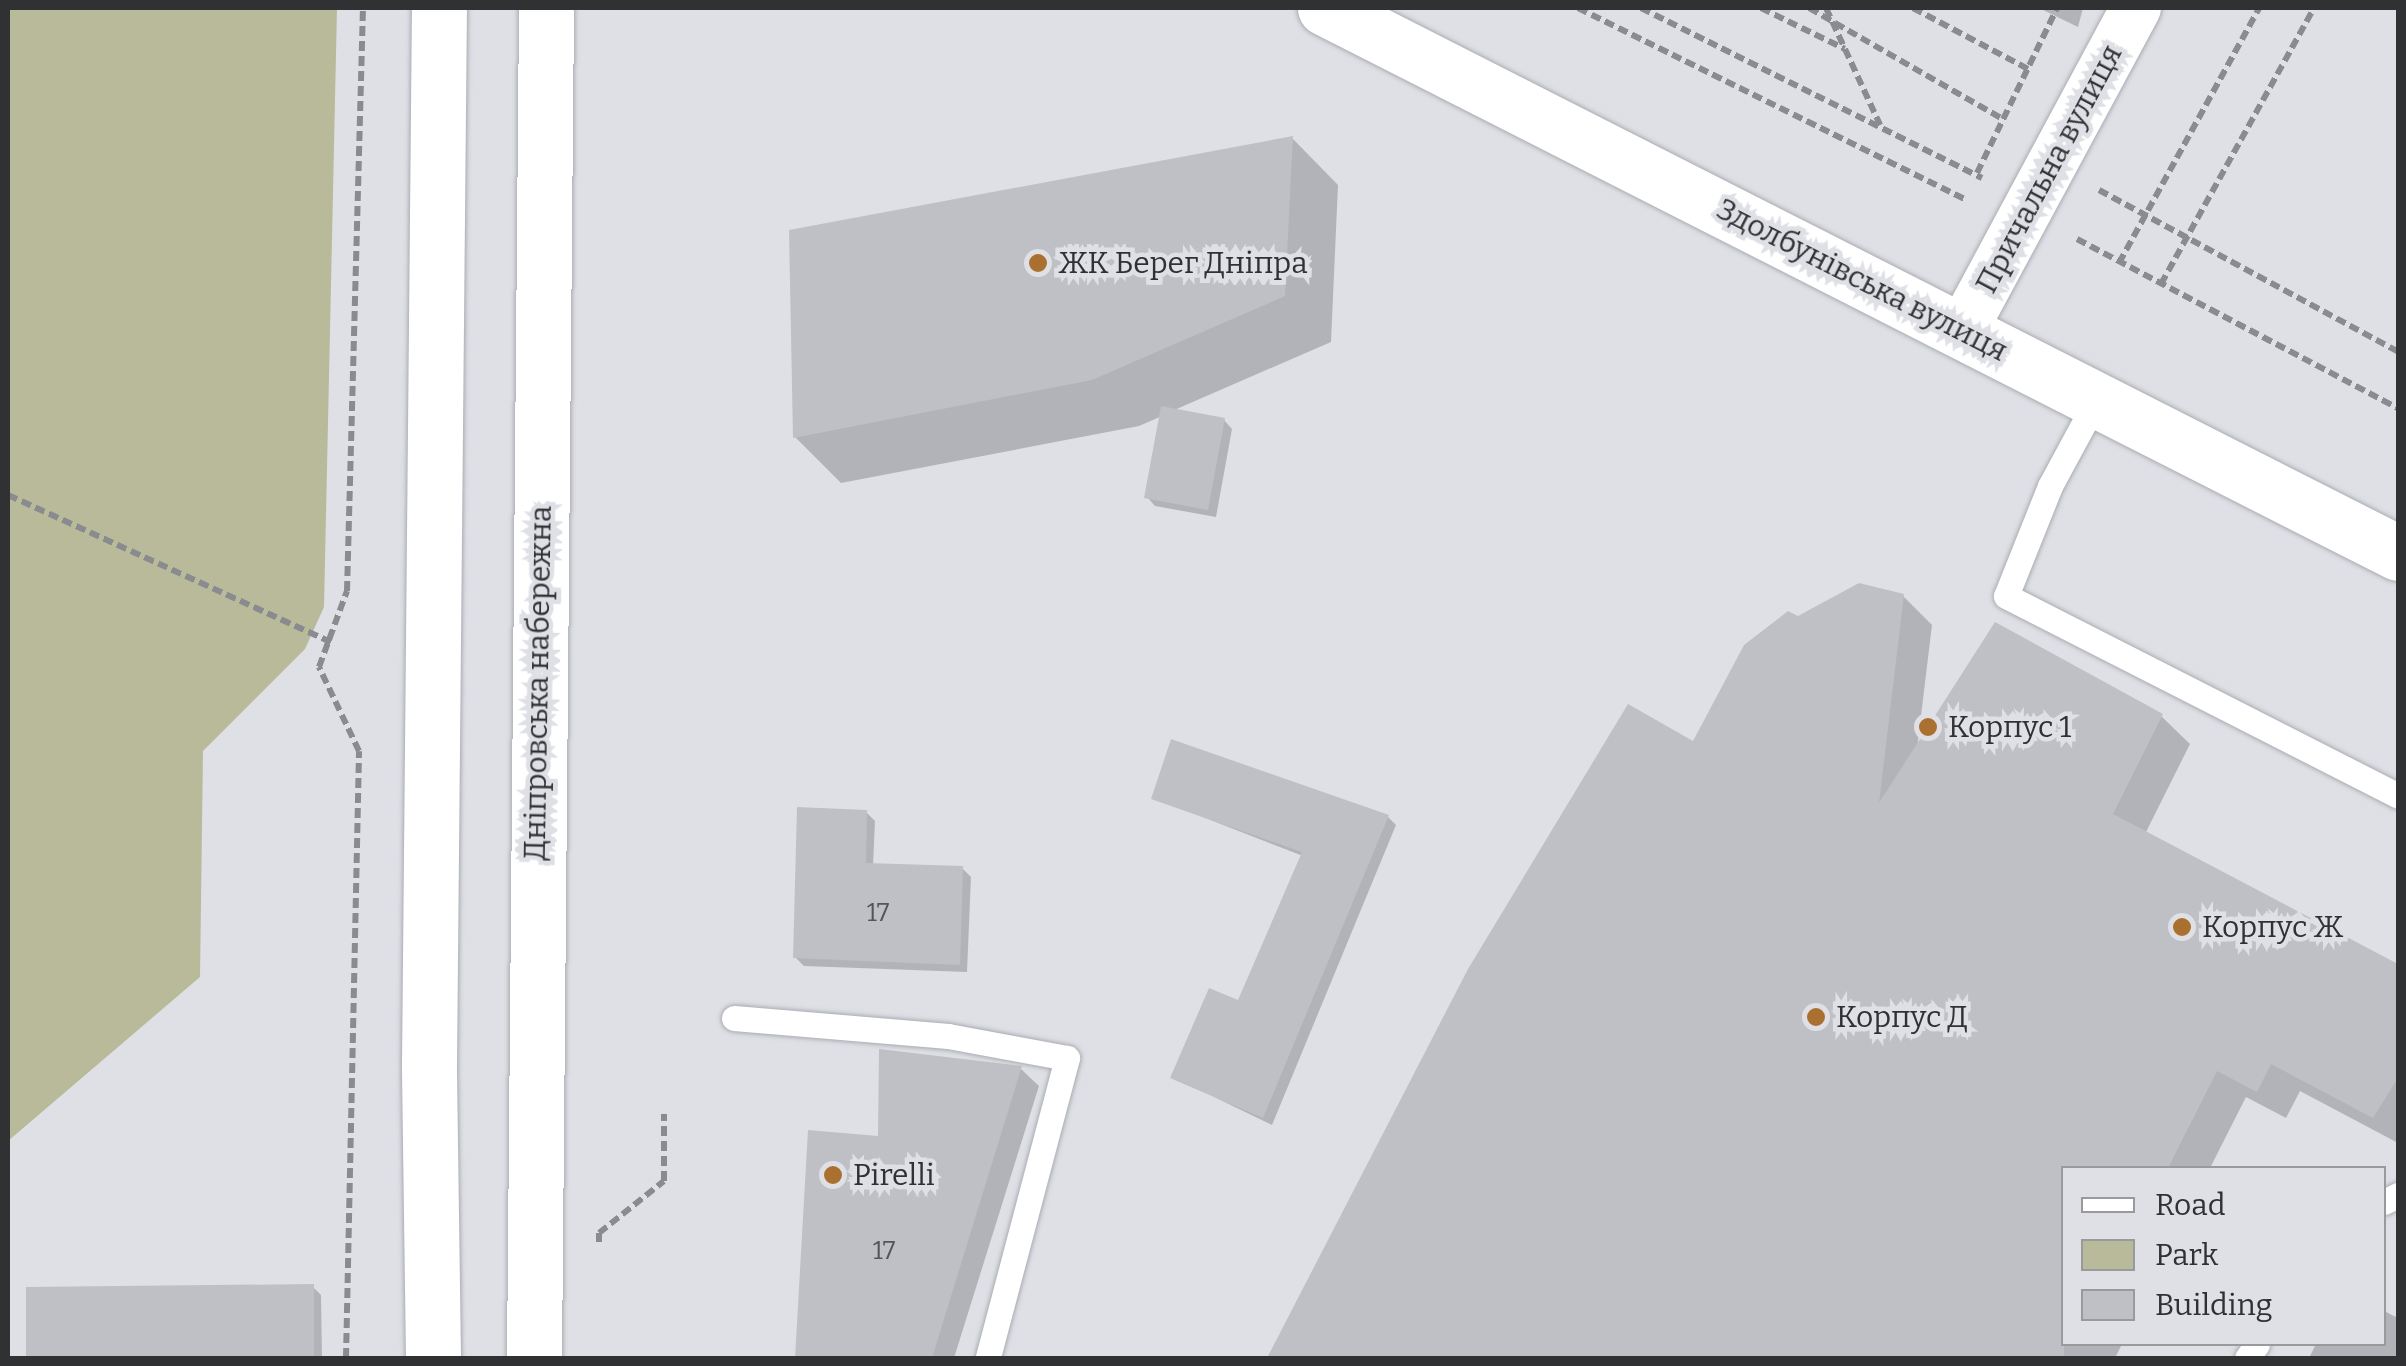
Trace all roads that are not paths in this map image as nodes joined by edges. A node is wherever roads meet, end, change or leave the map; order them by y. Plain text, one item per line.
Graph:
1 (438, 8) edge
2 (546, 8) edge
3 (1324, 8) edge
4 (2136, 8) edge
5 (1962, 331) junction
6 (2097, 399) junction
7 (2398, 553) edge
8 (2398, 796) edge
9 (734, 1018) dead end
10 (433, 1358) edge
11 (534, 1358) edge
12 (988, 1358) edge

1 - 10 main road
2 - 11 main road, Дніпровська набережна
3 - 5 main road, Здолбунівська вулиця
4 - 5 street, Причальна вулиця
5 - 6 main road, Здолбунівська вулиця
6 - 7 main road, Здолбунівська вулиця
6 - 8 lane
9 - 12 lane

